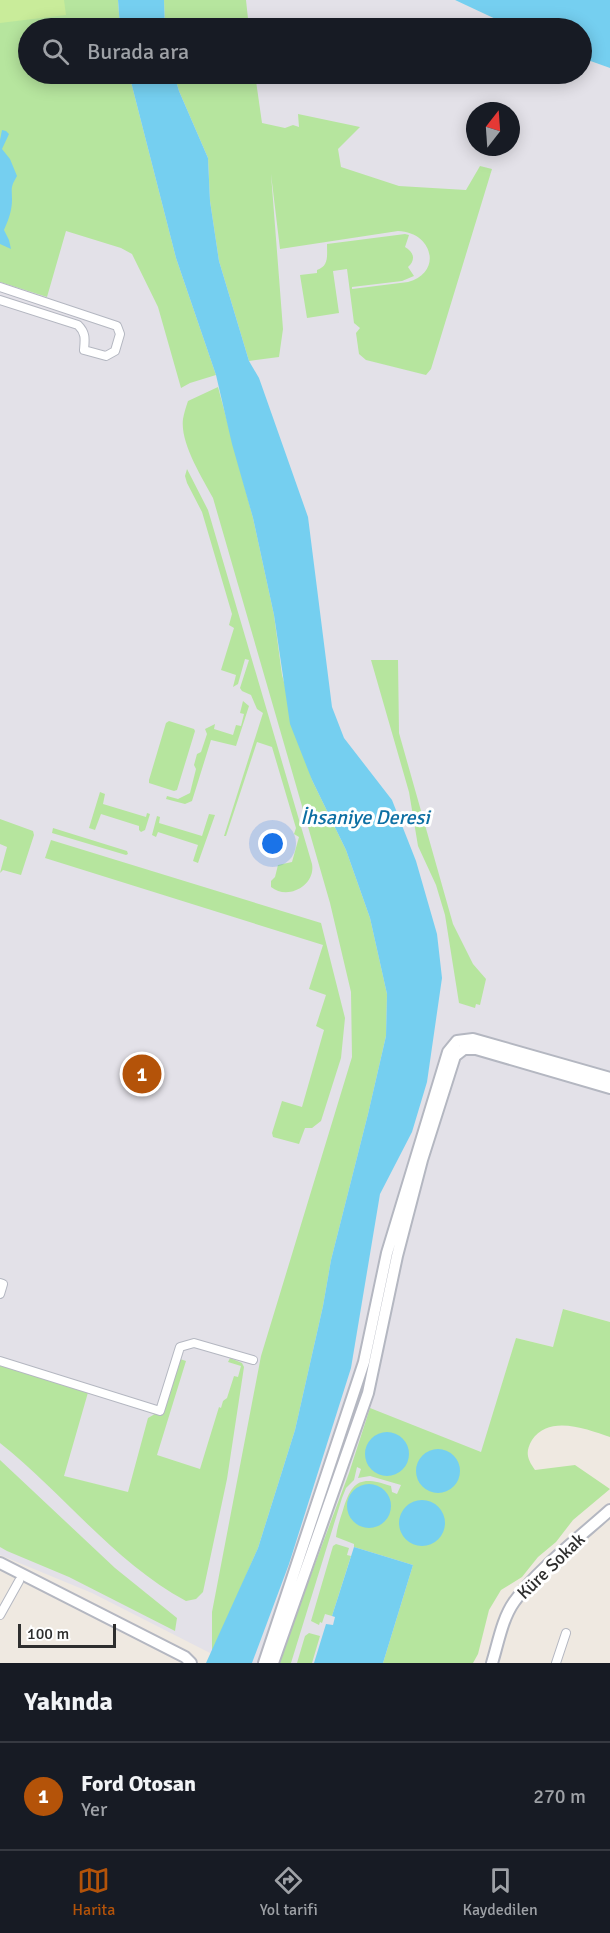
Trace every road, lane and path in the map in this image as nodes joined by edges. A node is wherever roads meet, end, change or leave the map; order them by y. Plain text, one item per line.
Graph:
1 (0, 287) edge
2 (0, 300) edge
3 (610, 1078) edge
4 (610, 1088) edge
5 (0, 1283) edge
6 (0, 1294) edge
7 (254, 1360) dead end
8 (0, 1361) edge
9 (610, 1510) edge
10 (0, 1563) edge
11 (0, 1570) edge
12 (19, 1581) junction
13 (0, 1615) edge
14 (566, 1634) dead end
15 (182, 1663) edge
16 (191, 1663) edge
17 (264, 1663) edge
18 (273, 1663) edge
19 (492, 1663) edge
20 (556, 1663) edge

1 - 2 street
3 - 17 main road
4 - 18 main road
5 - 6 street
7 - 8 street
9 - 19 main road, Küre Sokak
10 - 16 main road
11 - 12 main road
12 - 13 street
12 - 15 main road
14 - 20 street

